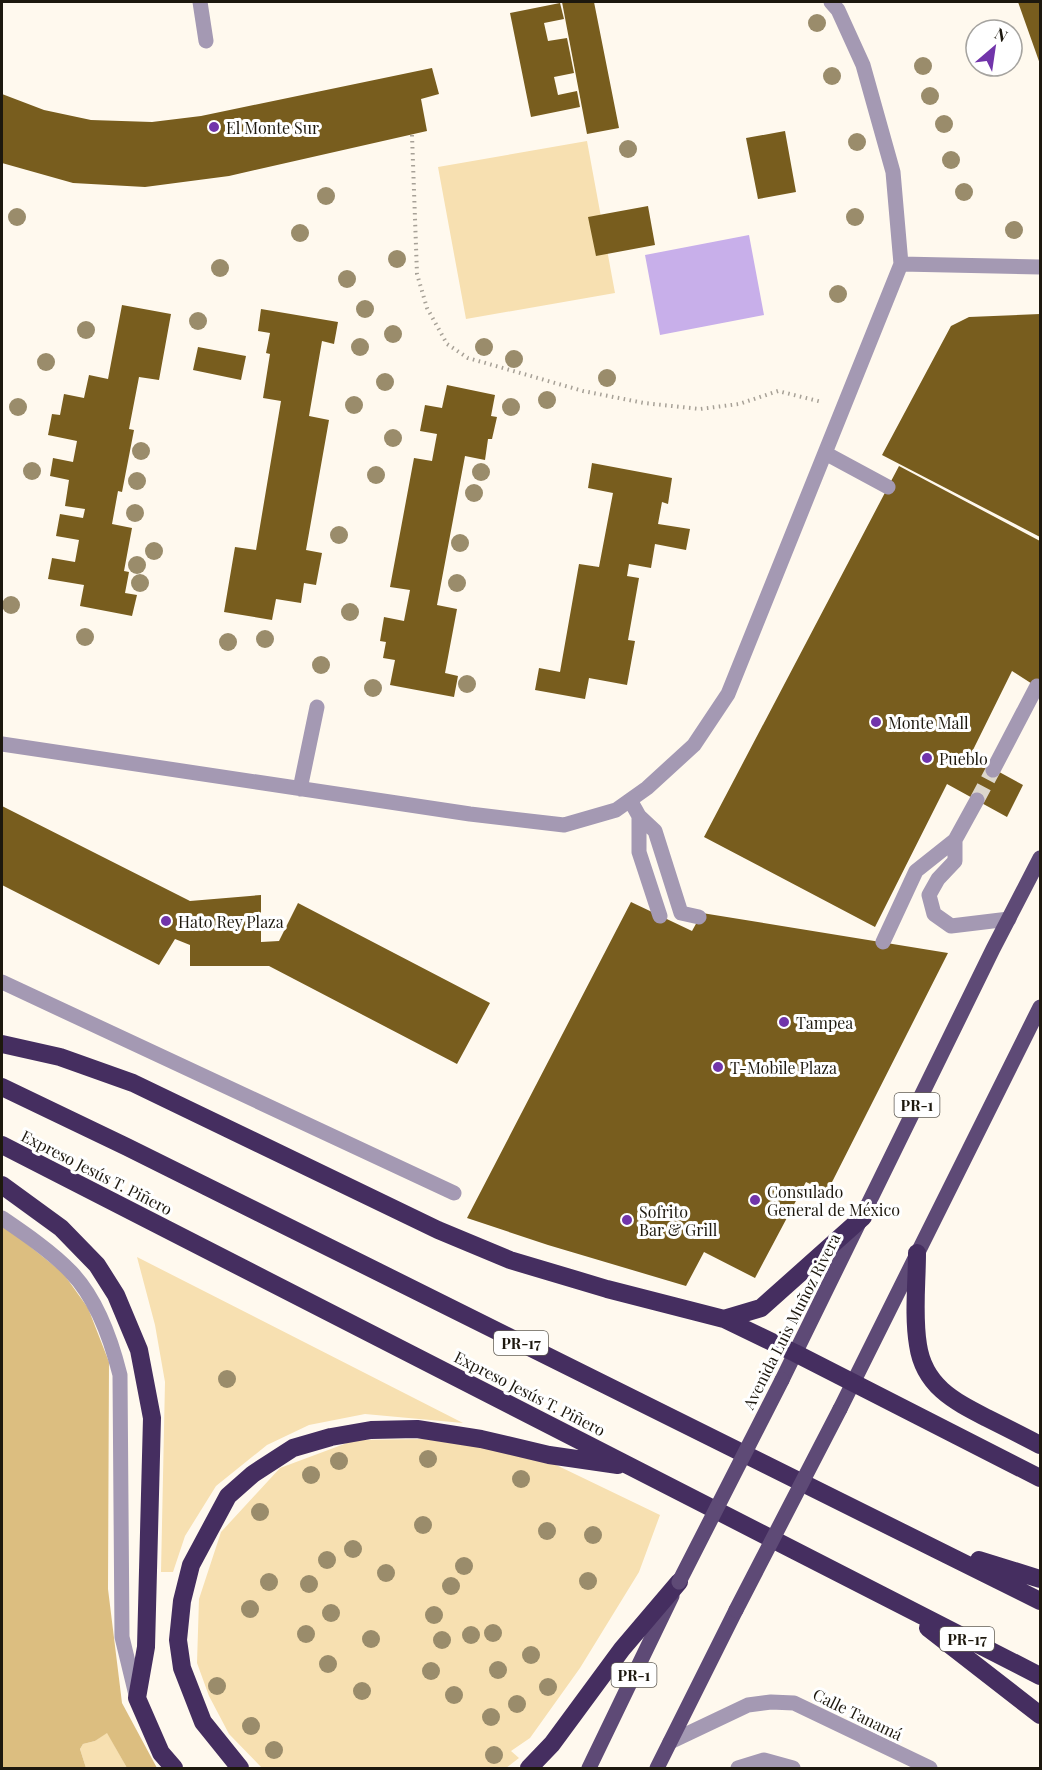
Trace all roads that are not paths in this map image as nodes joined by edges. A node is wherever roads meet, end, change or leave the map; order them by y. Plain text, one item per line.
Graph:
1 (200, 2) edge
2 (831, 2) edge
3 (206, 41) dead end
4 (901, 264) junction
5 (1041, 267) edge
6 (825, 453) junction
7 (888, 487) dead end
8 (1037, 686) dead end
9 (317, 707) dead end
10 (2, 744) edge
11 (993, 770) tunnel mouth
12 (300, 789) junction
13 (630, 800) junction
14 (977, 800) tunnel mouth
15 (639, 816) junction
16 (955, 840) junction
17 (1041, 858) edge
18 (660, 916) dead end
19 (699, 917) dead end
20 (1009, 919) junction
21 (883, 942) dead end
22 (2, 982) edge
23 (1041, 1007) edge
24 (2, 1044) edge
25 (2, 1087) edge
26 (2, 1145) edge
27 (2, 1185) edge
28 (454, 1193) dead end
29 (863, 1217) junction
30 (2, 1218) edge
31 (917, 1253) junction
32 (724, 1319) junction
33 (795, 1353) junction
34 (854, 1383) junction
35 (1041, 1445) edge
36 (632, 1467) junction
37 (1041, 1478) edge
38 (924, 1543) junction
39 (1041, 1579) edge
40 (679, 1582) junction
41 (894, 1601) junction
42 (1041, 1601) edge
43 (1041, 1676) edge
44 (137, 1698) junction
45 (1041, 1715) edge
46 (670, 1742) junction
47 (174, 1768) edge
48 (240, 1768) edge
49 (529, 1768) edge
50 (589, 1768) edge
51 (657, 1768) edge
52 (738, 1768) edge
53 (793, 1768) edge
54 (930, 1768) edge

1 - 3 street
2 - 4 street
4 - 5 street
4 - 6 street
6 - 7 street
6 - 13 street
8 - 11 street
9 - 12 street
10 - 12 street
12 - 13 street
13 - 15 street
14 - 16 street
15 - 18 street
15 - 19 street
16 - 20 street
16 - 21 street
17 - 20 main road, Avenida Luis Muñoz Rivera / PR-1
20 - 29 main road, Avenida Luis Muñoz Rivera / PR-1
22 - 28 street
23 - 31 main road
24 - 32 highway
25 - 38 highway, Expreso Jesús T. Piñero / PR-17
26 - 36 highway, Expreso Jesús T. Piñero / PR-17
27 - 44 highway
29 - 32 highway
29 - 33 main road, Avenida Luis Muñoz Rivera / PR-1
30 - 44 street
31 - 34 main road
31 - 35 highway
32 - 33 highway
33 - 34 highway
33 - 40 main road, Avenida Luis Muñoz Rivera / PR-1, bridge
34 - 37 highway
34 - 46 main road, bridge
36 - 41 highway, Expreso Jesús T. Piñero / PR-17
36 - 48 highway
38 - 39 highway
38 - 42 highway, Expreso Jesús T. Piñero / PR-17
40 - 49 highway
40 - 50 main road, Avenida Luis Muñoz Rivera / PR-1
41 - 43 highway, Expreso Jesús T. Piñero / PR-17
41 - 45 highway
44 - 47 highway
46 - 51 main road
46 - 54 street, Calle Tanamá
52 - 53 street

